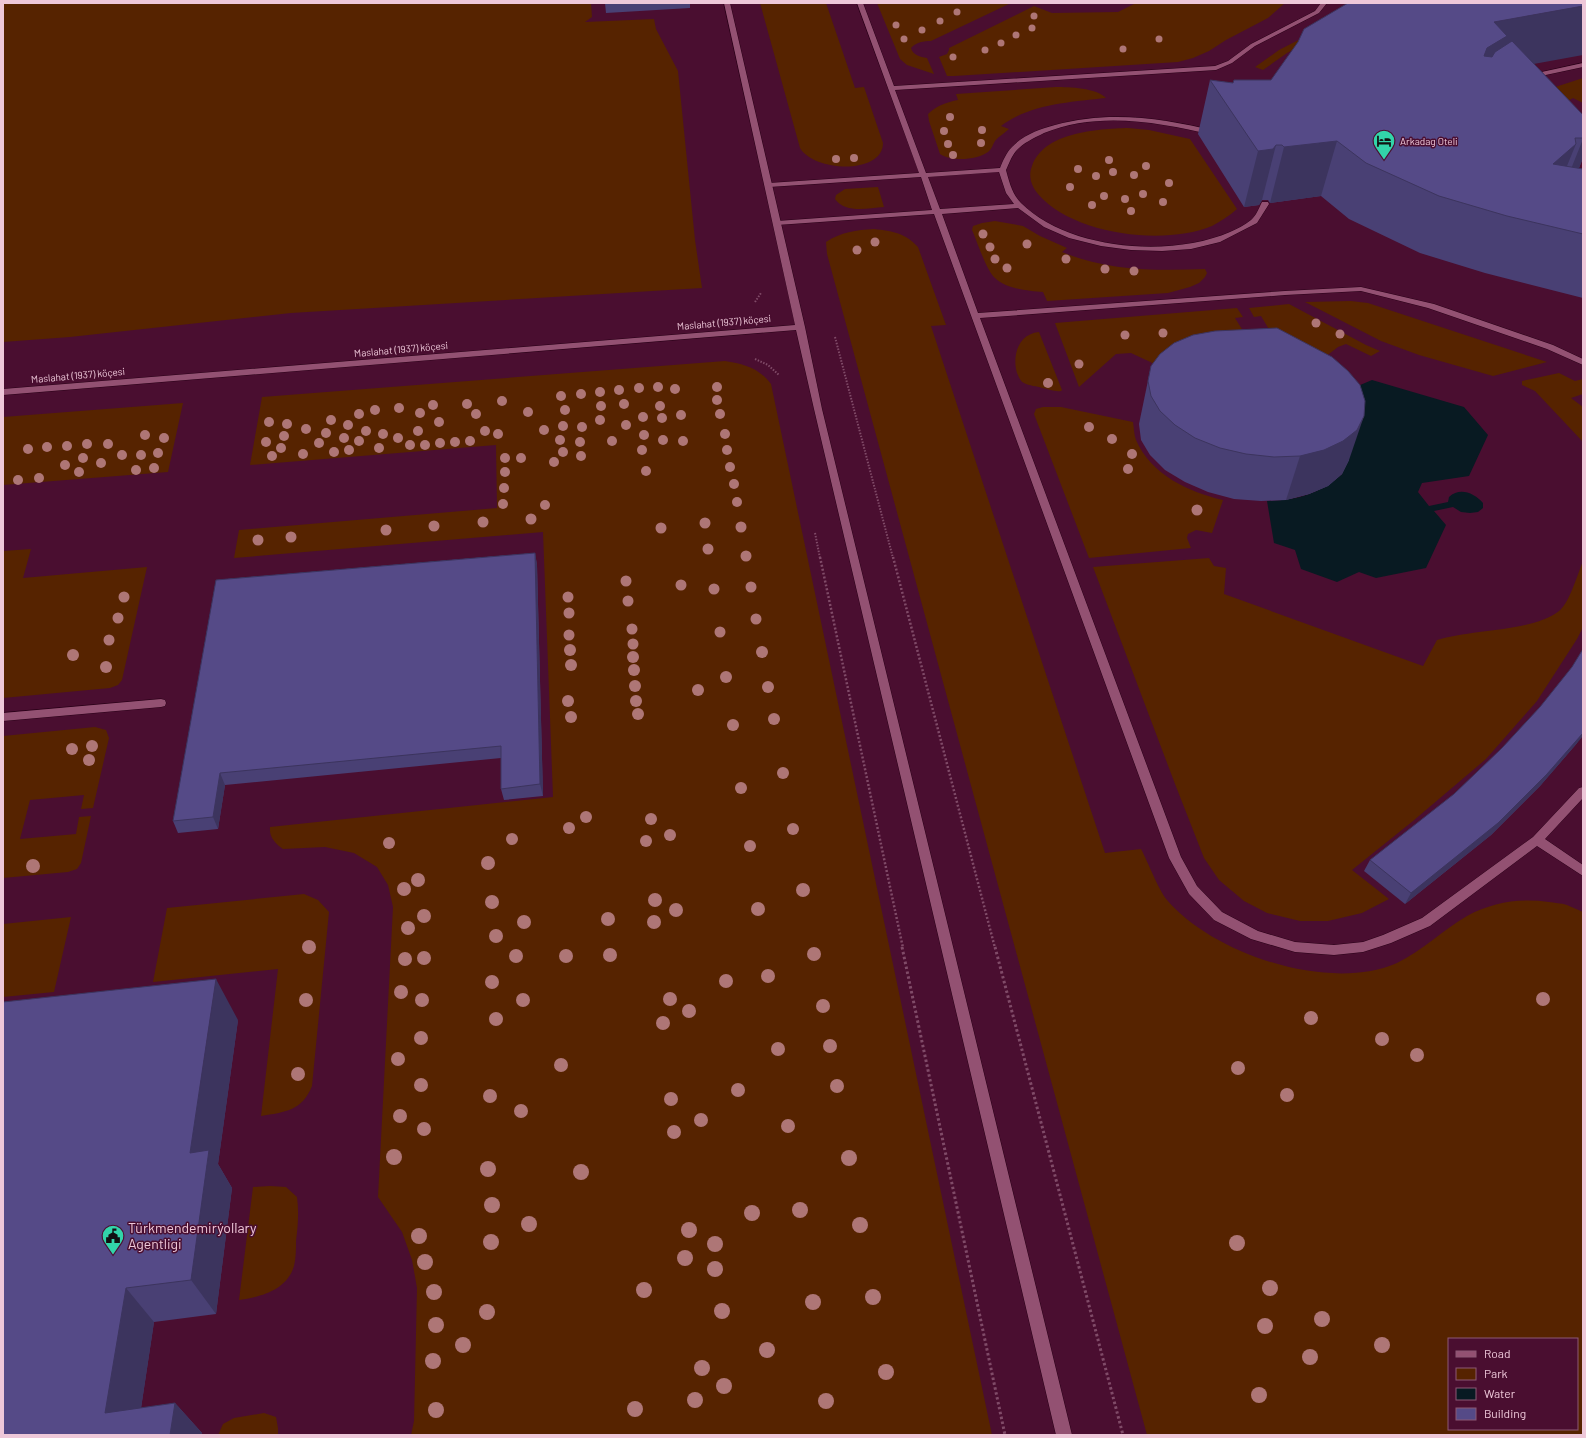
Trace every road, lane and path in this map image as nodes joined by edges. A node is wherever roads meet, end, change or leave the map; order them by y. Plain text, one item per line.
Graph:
1 (726, 3) edge
2 (860, 3) edge
3 (1324, 3) edge
4 (1583, 65) edge
5 (1525, 79) edge
6 (891, 88) junction
7 (1218, 134) edge
8 (1002, 170) junction
9 (769, 185) junction
10 (1265, 204) edge
11 (1020, 206) junction
12 (777, 223) junction
13 (762, 288) dead end
14 (750, 306) dead end
15 (975, 316) junction
16 (800, 327) junction
17 (834, 332) dead end
18 (752, 358) dead end
19 (1583, 362) edge
20 (781, 379) dead end
21 (3, 392) edge
22 (815, 532) dead end
23 (161, 703) dead end
24 (3, 717) edge
25 (1583, 791) edge
26 (1537, 840) junction
27 (1583, 871) edge
28 (1005, 1435) edge
29 (1064, 1435) edge
30 (1123, 1435) edge

1 - 9 street
2 - 6 street
3 - 6 street
4 - 5 street
6 - 15 street
7 - 8 street
8 - 9 street
8 - 11 street
9 - 12 street
10 - 11 street
11 - 12 street
12 - 16 street
13 - 14 path
15 - 19 street
15 - 26 street
16 - 21 street, Maslahat (1937) köçesi
16 - 29 street
17 - 30 path
18 - 20 path
22 - 28 path
23 - 24 street
25 - 26 street
26 - 27 street

